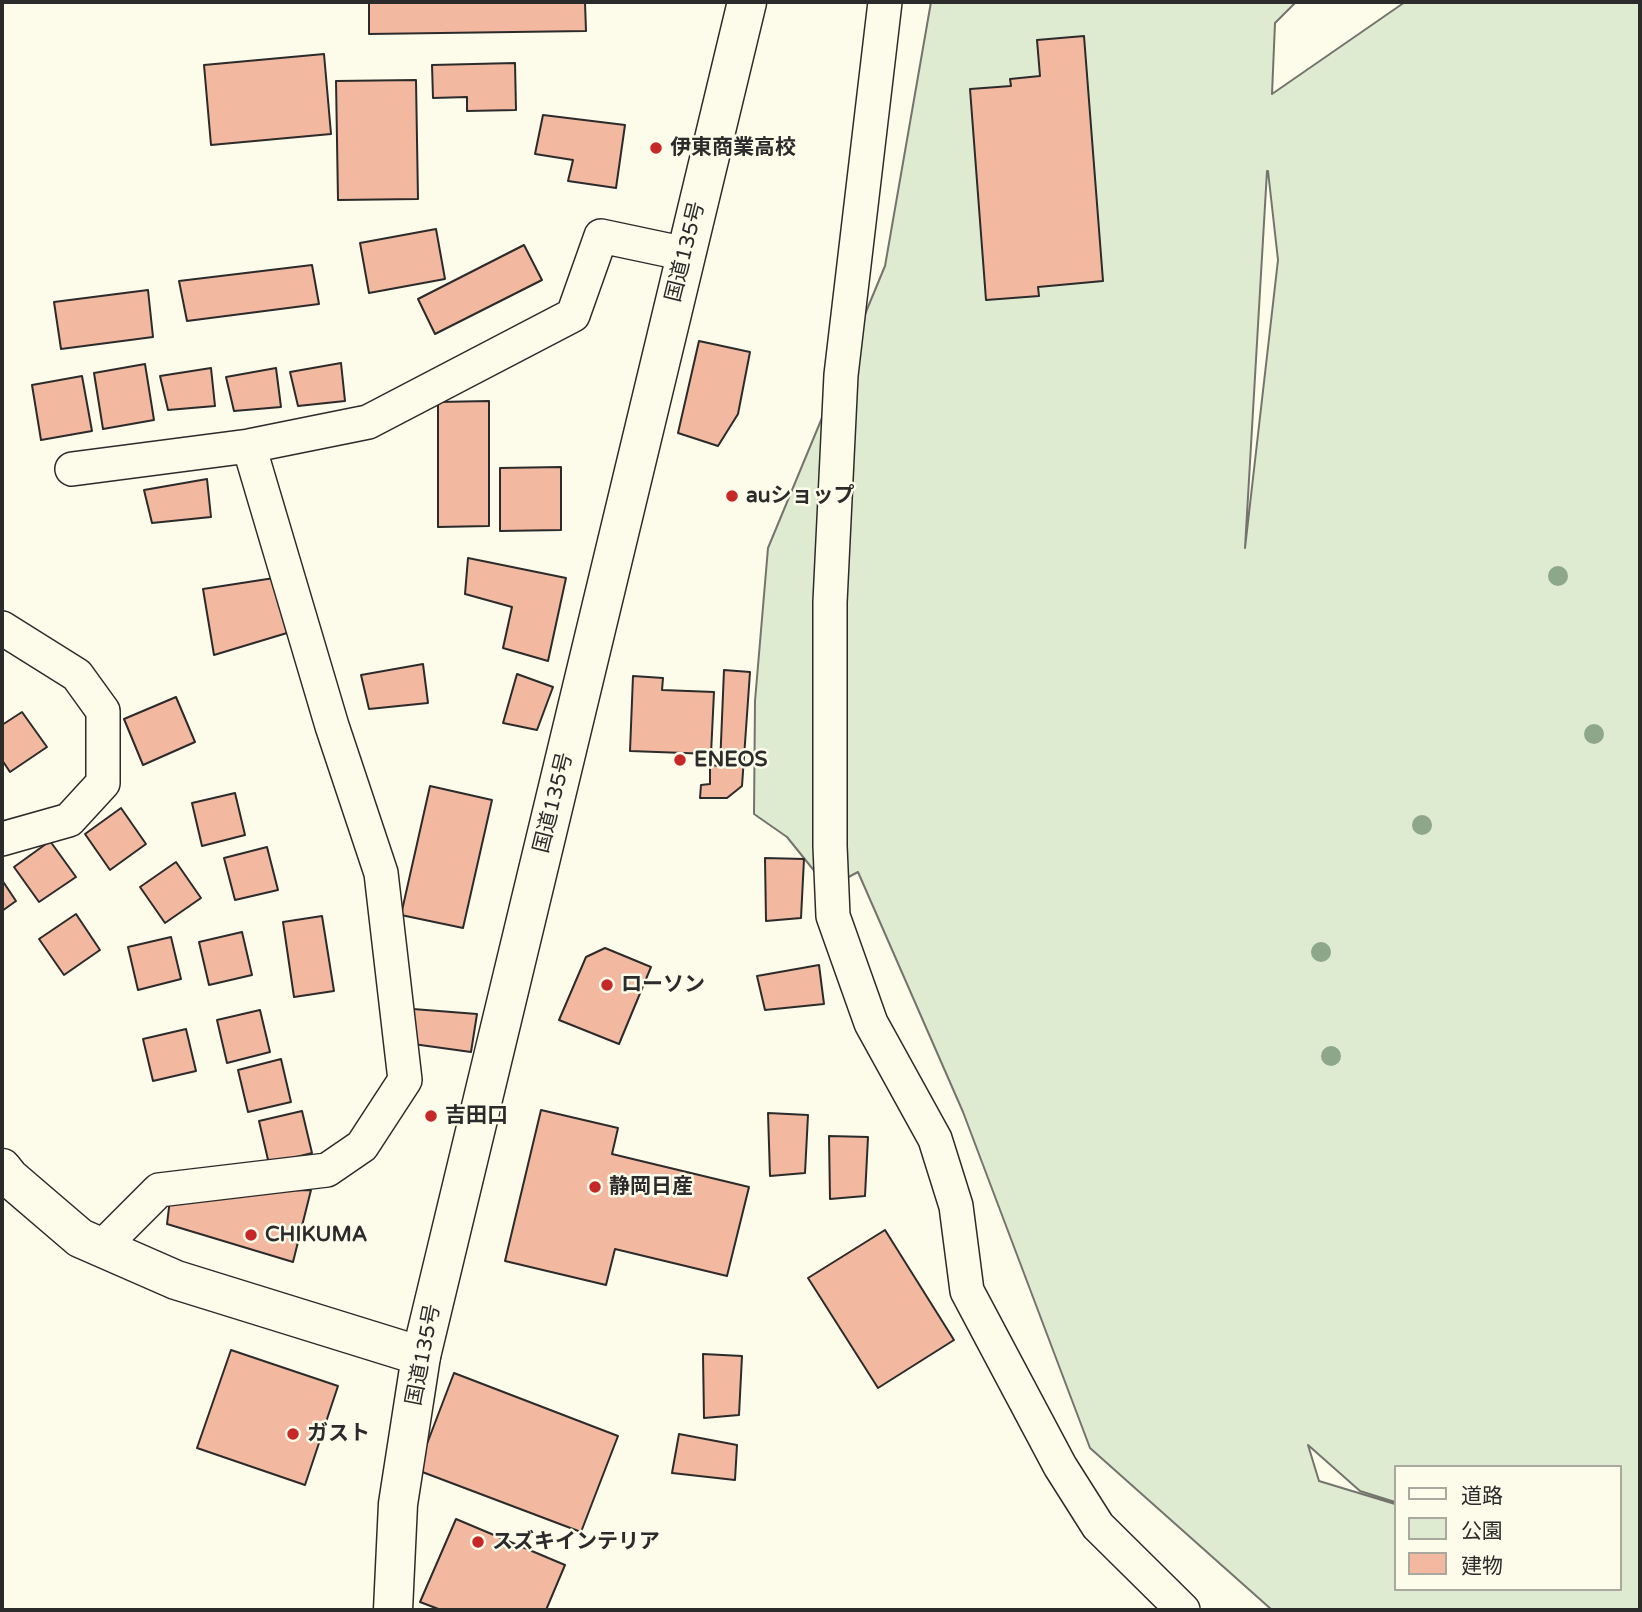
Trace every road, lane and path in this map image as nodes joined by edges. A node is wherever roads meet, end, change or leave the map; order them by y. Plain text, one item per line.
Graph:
1 (747, 2) edge
2 (884, 2) edge
3 (686, 254) junction
4 (250, 446) junction
5 (72, 469) dead end
6 (2, 628) edge
7 (2, 839) edge
8 (2, 1168) edge
9 (102, 1247) junction
10 (421, 1356) junction
11 (393, 1610) edge
12 (1183, 1610) edge

1 - 3 main road, 国道135号
2 - 12 street
3 - 4 street
3 - 10 main road, 国道135号
4 - 5 street
4 - 9 street
6 - 7 street
8 - 9 main road
9 - 10 main road
10 - 11 main road, 国道135号

